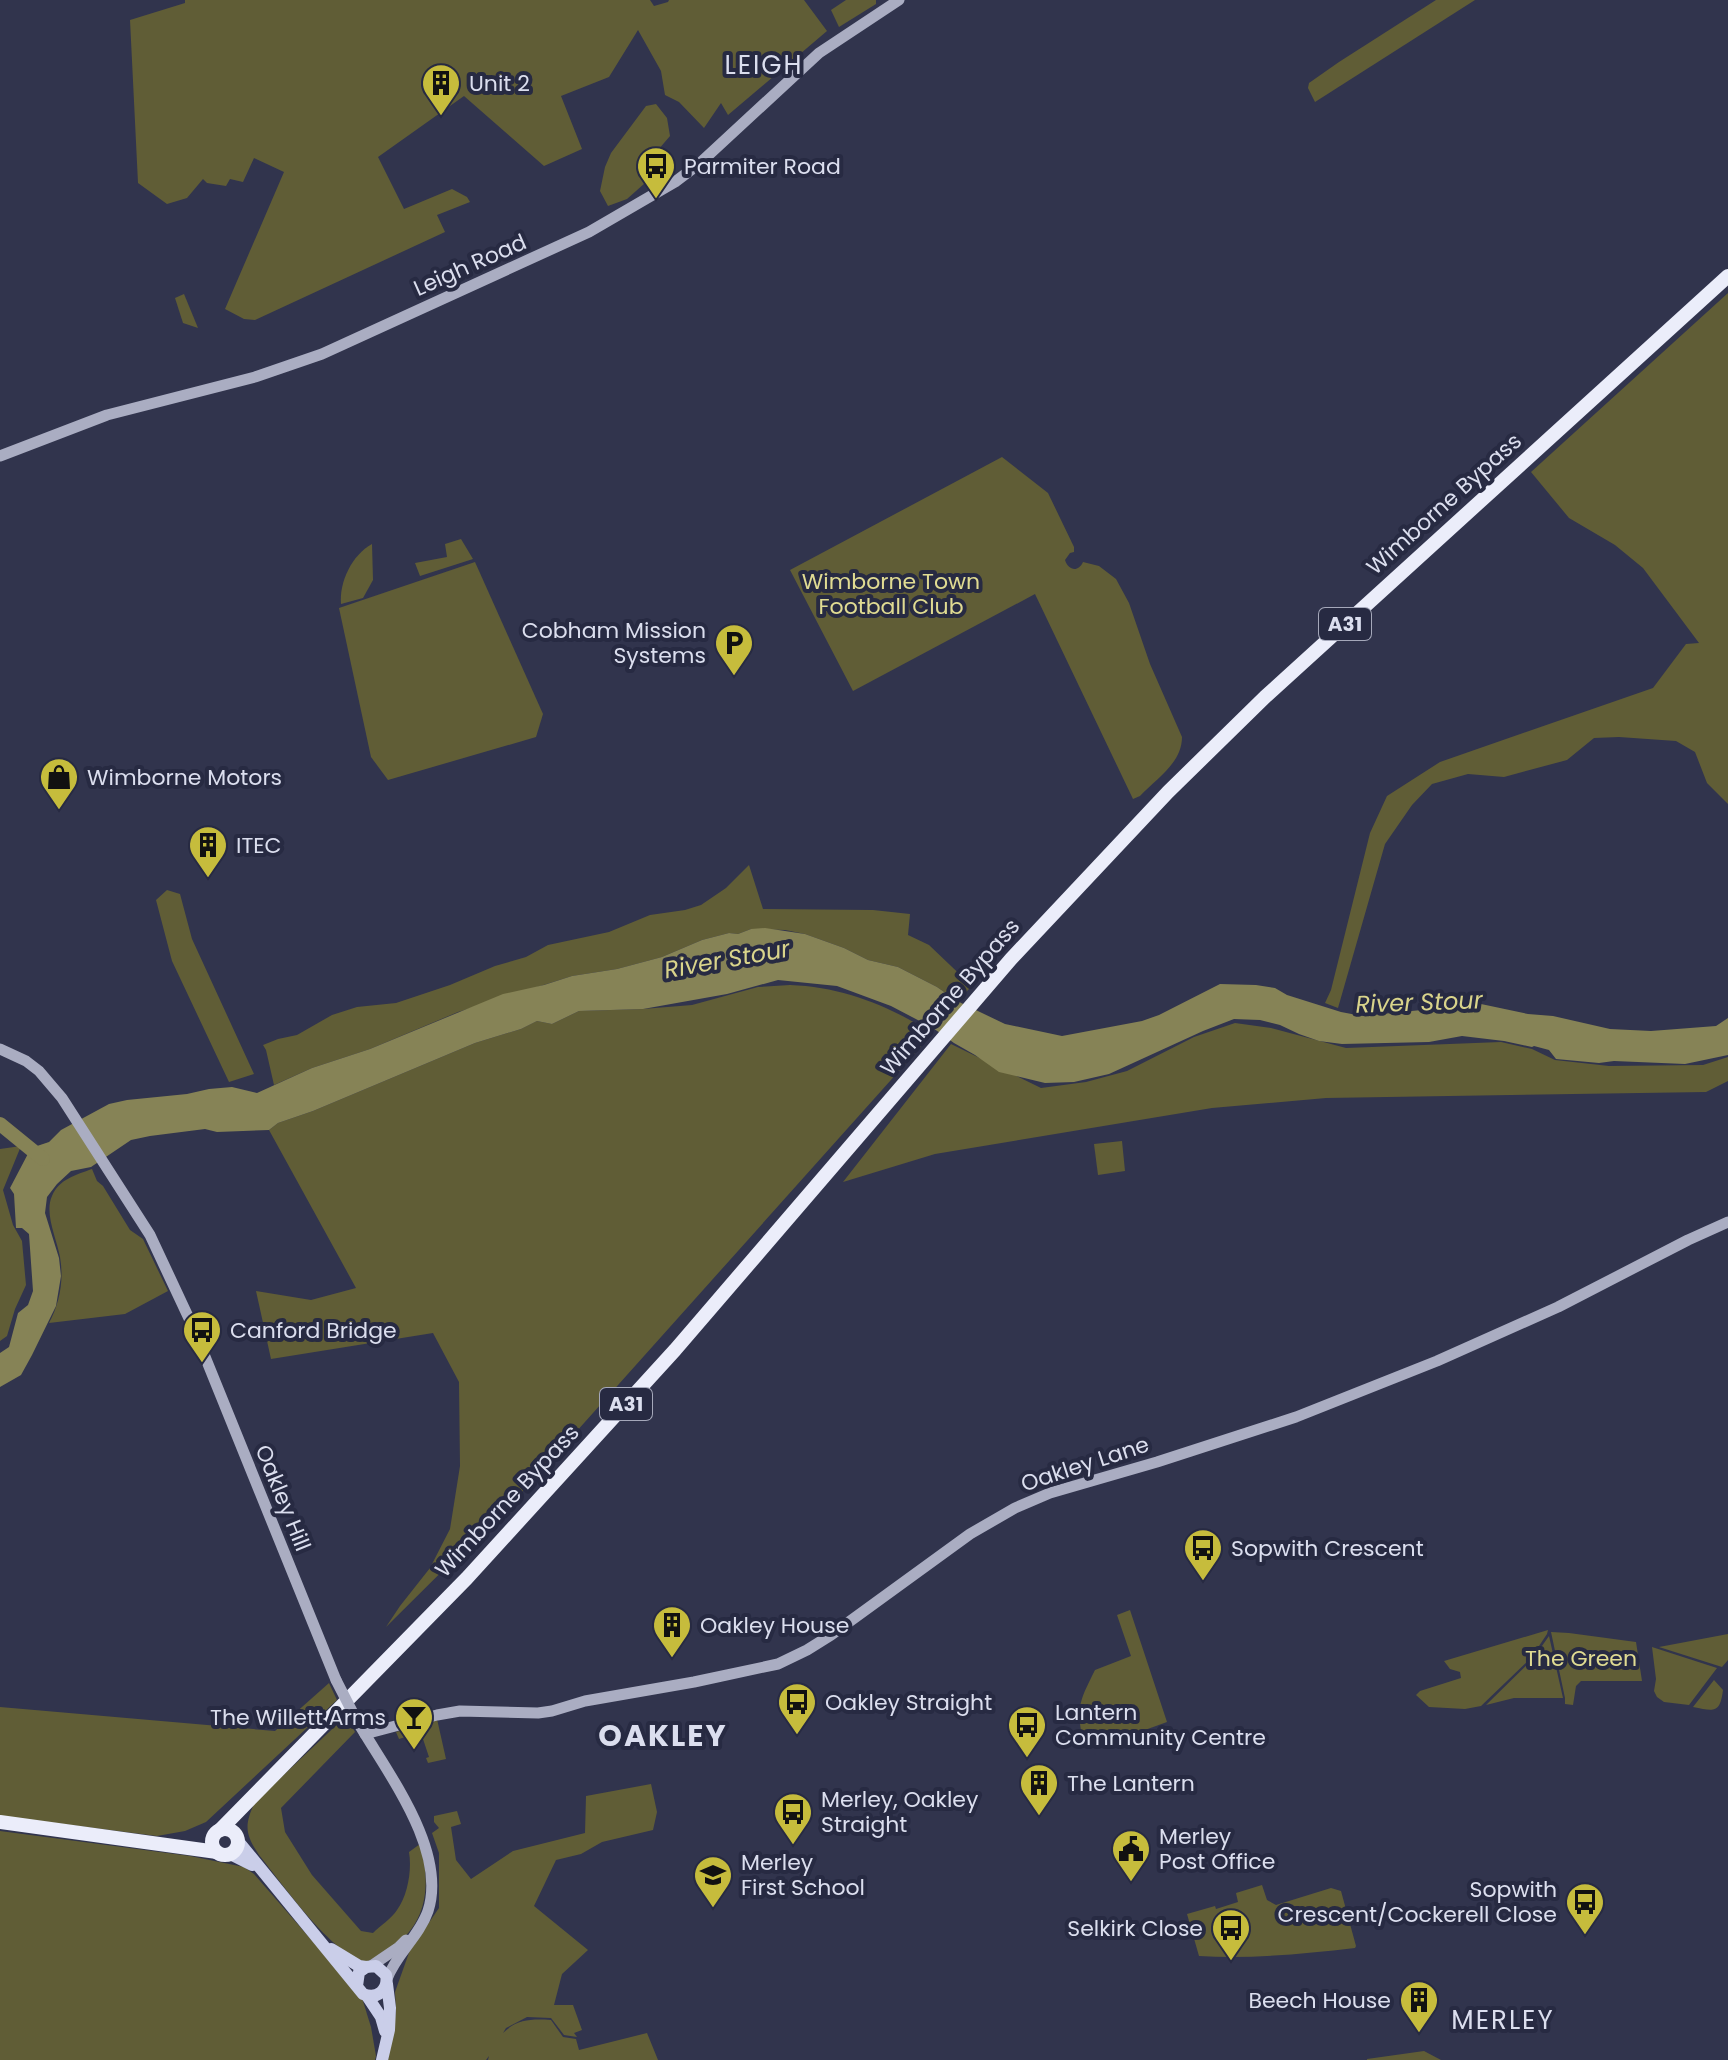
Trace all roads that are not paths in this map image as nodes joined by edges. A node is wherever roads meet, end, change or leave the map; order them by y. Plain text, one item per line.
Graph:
1 (899, 0) edge
2 (1728, 276) edge
3 (0, 456) edge
4 (0, 1049) edge
5 (1728, 1222) edge
6 (365, 1734) junction
7 (255, 1795) junction
8 (0, 1822) edge
9 (218, 1831) junction
10 (173, 1845) junction
11 (231, 1847) junction
12 (422, 1923) junction
13 (319, 1940) junction
14 (368, 1966) junction
15 (387, 1982) junction
16 (357, 1986) junction
17 (367, 1996) junction
18 (387, 2038) junction
19 (382, 2060) edge

1 - 3 main road, Leigh Road
2 - 7 highway, Wimborne Bypass / A31
4 - 6 main road, Oakley Hill, bridge
5 - 6 main road, Oakley Lane
6 - 12 main road, Oakley Hill
7 - 9 highway, Wimborne Bypass / A31
7 - 11 highway, Wimborne Bypass / A31
8 - 10 highway, Wimborne Bypass / A31
9 - 10 highway, Wimborne Bypass / A31
9 - 11 highway
9 - 11 highway
10 - 11 highway, Wimborne Bypass / A31
11 - 13 main road
12 - 14 main road
12 - 15 main road, Oakley Hill
13 - 14 main road
13 - 16 main road
14 - 15 main road
14 - 16 main road
15 - 17 main road
15 - 18 main road
16 - 17 main road
17 - 18 main road
18 - 19 main road

